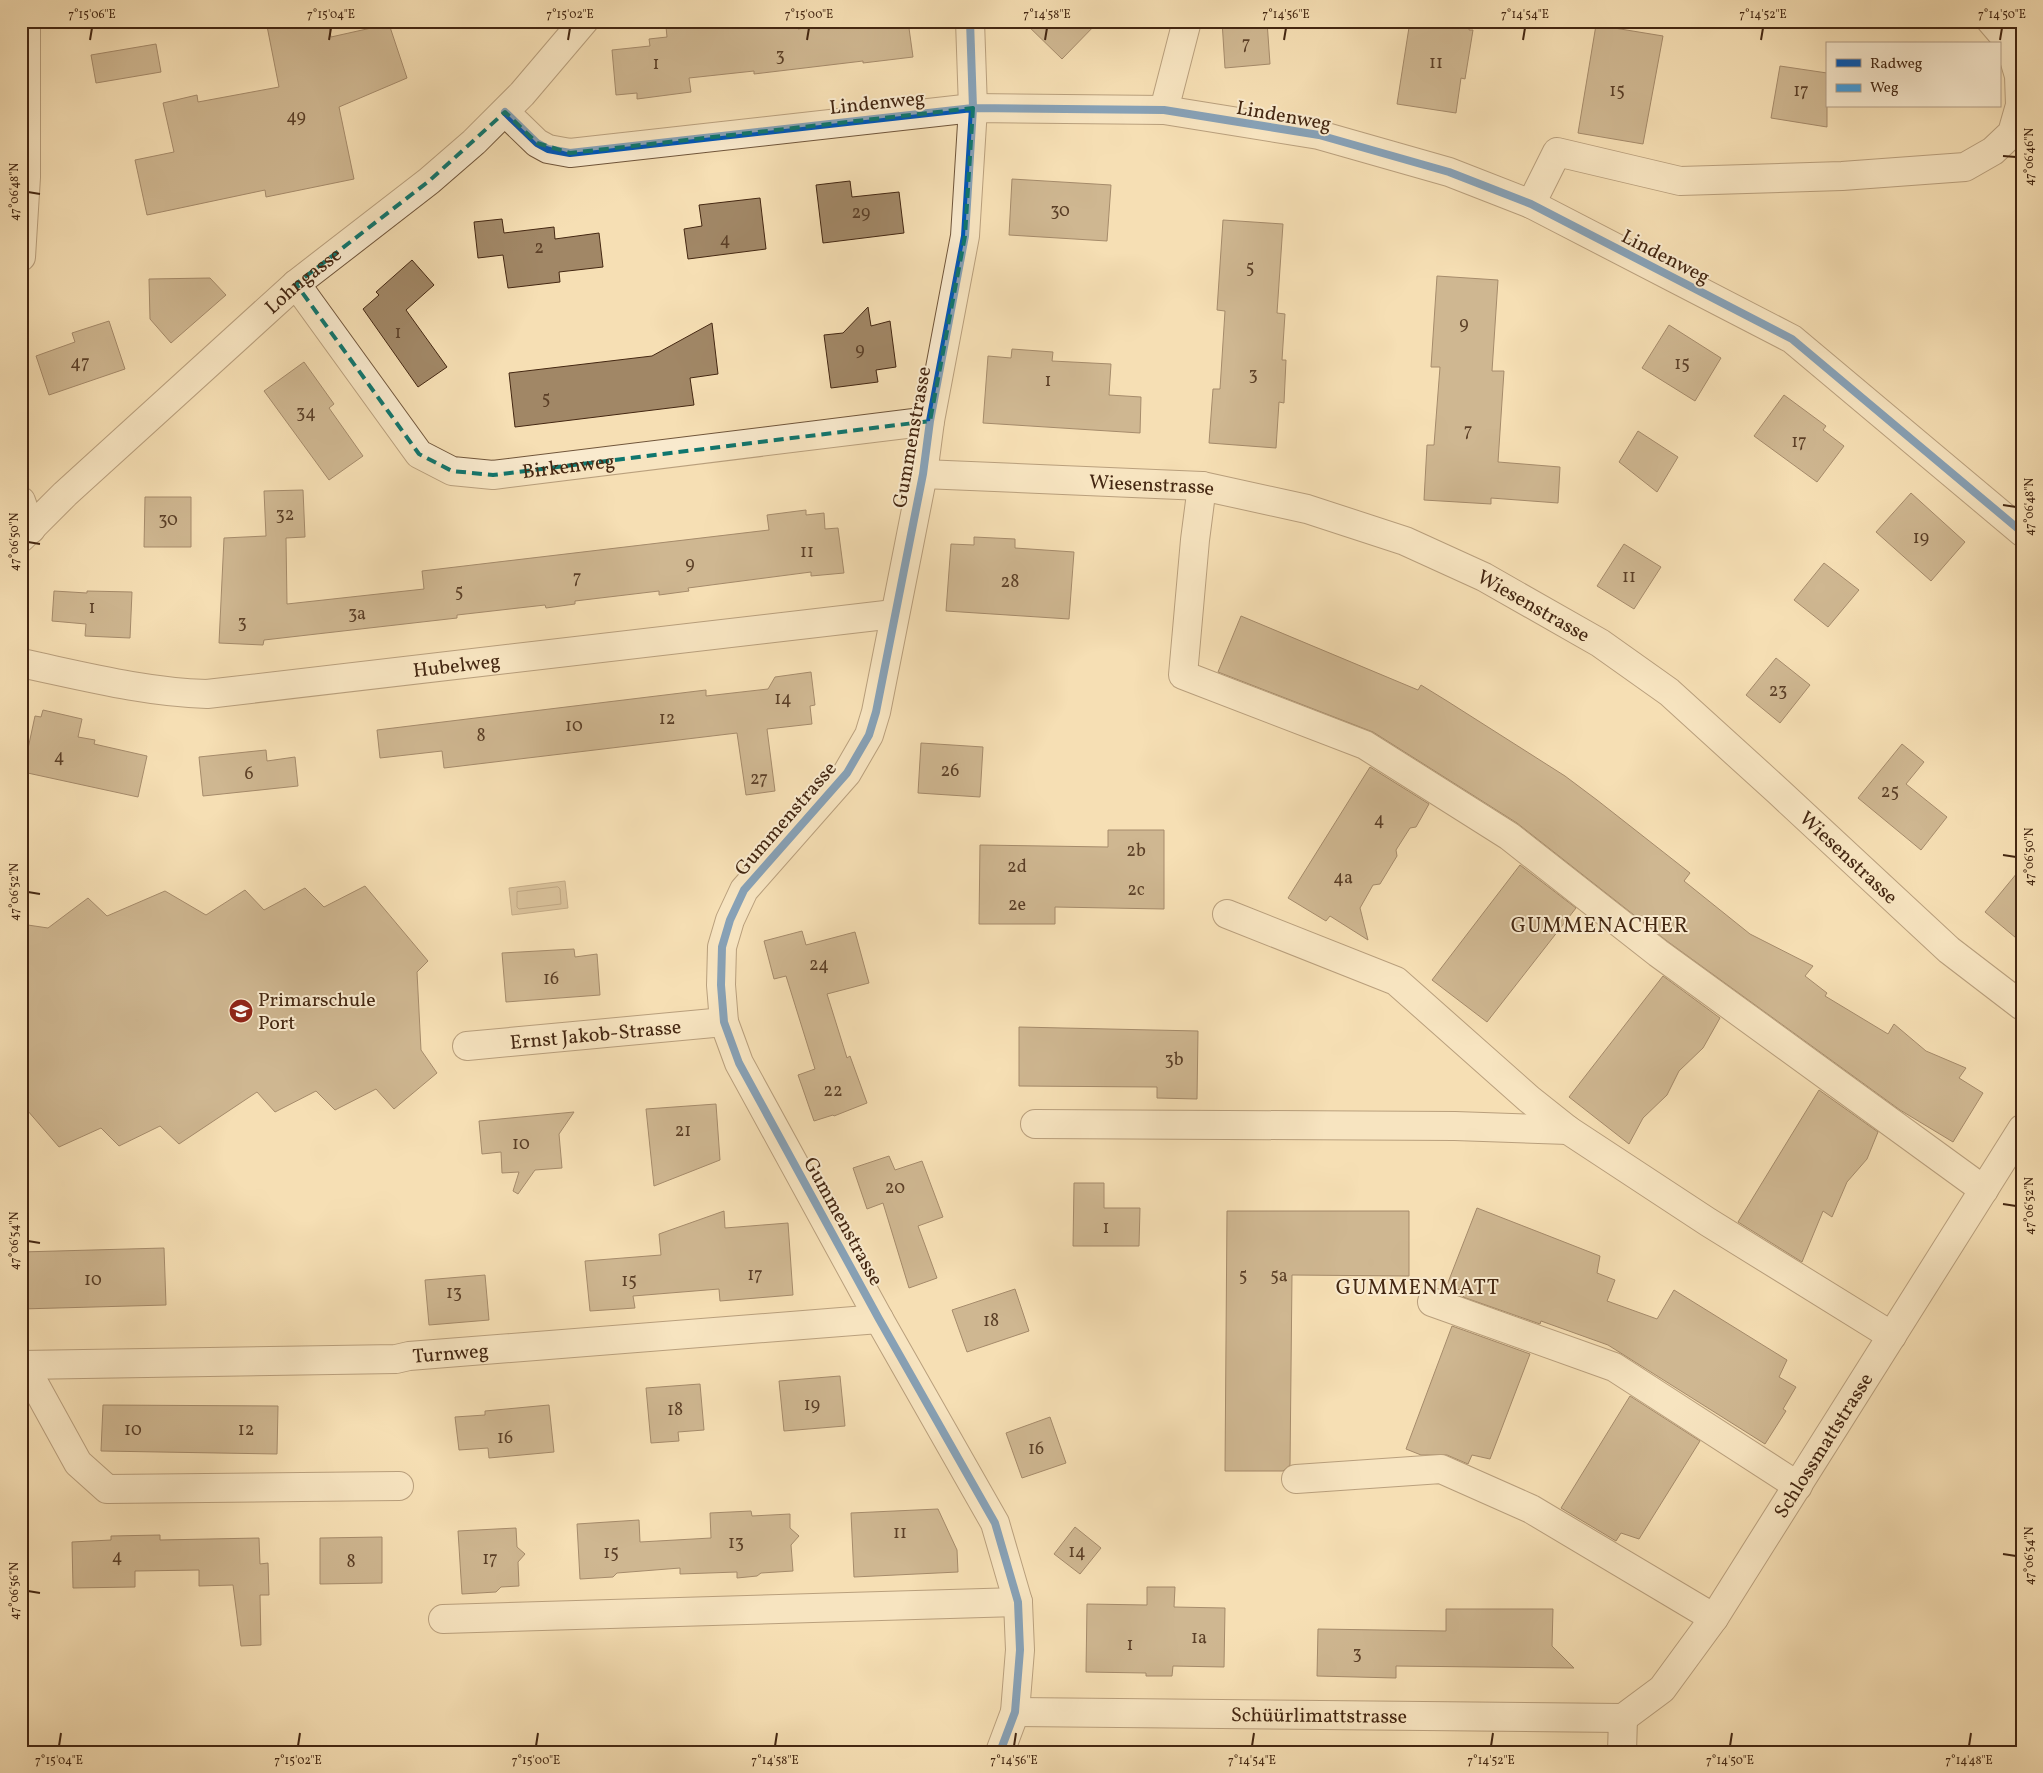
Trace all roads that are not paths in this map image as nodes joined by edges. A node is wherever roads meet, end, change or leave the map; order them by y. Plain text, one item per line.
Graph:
1 (26, 21) edge
2 (584, 21) edge
3 (970, 21) edge
4 (1187, 21) edge
5 (1991, 21) edge
6 (973, 108) junction
7 (1164, 110) junction
8 (505, 112) junction
9 (1531, 204) junction
10 (21, 257) edge
11 (296, 284) junction
12 (930, 421) junction
13 (923, 474) junction
14 (1202, 486) junction
15 (21, 501) edge
16 (2022, 532) edge
17 (26, 533) edge
18 (894, 614) junction
19 (21, 663) edge
20 (1227, 914) dead end
21 (2022, 1006) edge
22 (724, 1022) junction
23 (467, 1046) dead end
24 (1035, 1124) dead end
25 (2022, 1129) edge
26 (1568, 1130) junction
27 (1984, 1190) junction
28 (1432, 1302) dead end
29 (878, 1319) junction
30 (1892, 1336) junction
31 (22, 1365) edge
32 (1296, 1479) dead end
33 (399, 1486) dead end
34 (1798, 1486) junction
35 (1018, 1602) junction
36 (1714, 1618) junction
37 (443, 1619) dead end
38 (1015, 1712) junction
39 (1624, 1718) junction
40 (1000, 1752) edge
41 (1622, 1752) edge

1 - 10 street
2 - 8 street, Lohngasse
3 - 6 street, Gummenstrasse
4 - 7 street
5 - 9 street
6 - 7 street, Lindenweg
6 - 8 street, Lindenweg
6 - 12 street, Gummenstrasse
7 - 9 street, Lindenweg
8 - 11 street, Lohngasse
9 - 16 street, Lindenweg
11 - 12 street, Birkenweg
11 - 17 street, Lohngasse
12 - 13 street, Gummenstrasse
13 - 14 street, Wiesenstrasse
13 - 18 street, Gummenstrasse
14 - 21 street, Wiesenstrasse
14 - 27 street
15 - 17 street
18 - 19 street, Hubelweg
18 - 22 street, Gummenstrasse
20 - 26 street
22 - 23 street, Ernst Jakob-Strasse
22 - 29 street, Gummenstrasse
24 - 26 street
25 - 27 street, Schlossmattstrasse
26 - 30 street
27 - 30 street, Schlossmattstrasse
28 - 34 street
29 - 31 street, Turnweg
29 - 35 street, Gummenstrasse
30 - 34 street, Schlossmattstrasse
31 - 33 street
32 - 36 street
34 - 36 street, Schlossmattstrasse
35 - 37 street
35 - 38 street, Gummenstrasse
36 - 39 street, Schlossmattstrasse
38 - 39 street, Schüürlimattstrasse
38 - 40 street, Gummenstrasse
39 - 41 street

